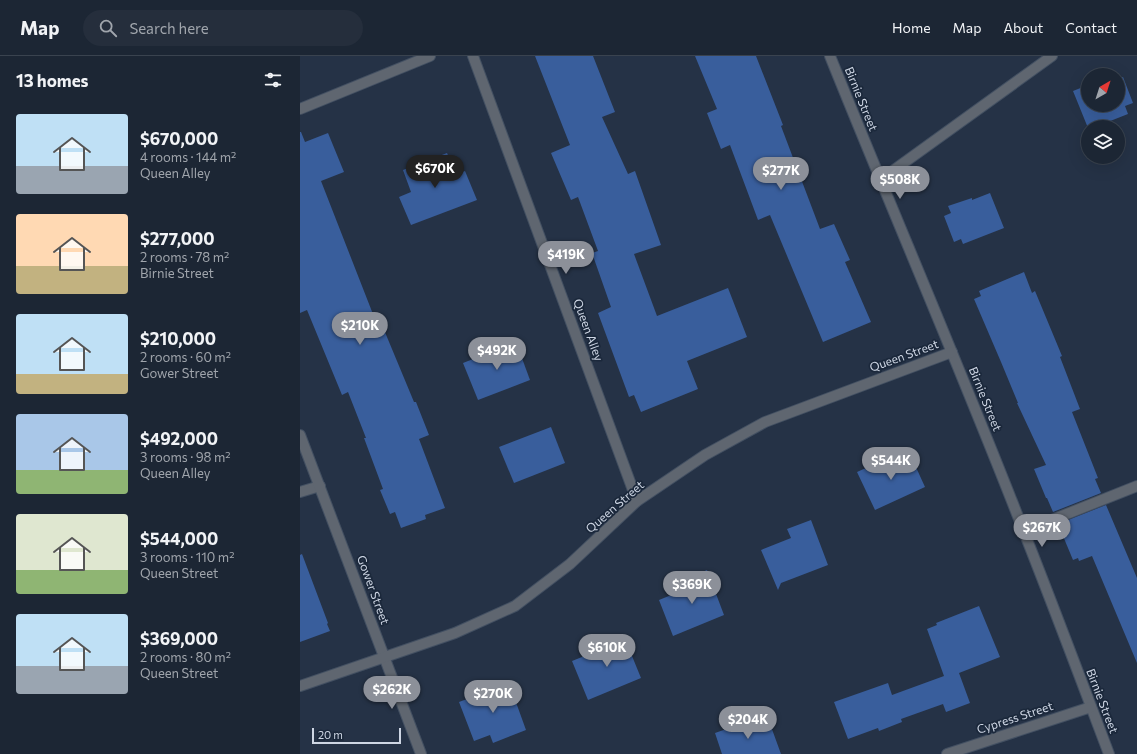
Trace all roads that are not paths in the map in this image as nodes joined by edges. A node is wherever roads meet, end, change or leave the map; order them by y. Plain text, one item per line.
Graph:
1 (430, 56) edge
2 (474, 56) edge
3 (830, 56) edge
4 (1052, 56) edge
5 (300, 109) edge
6 (880, 180) junction
7 (952, 352) junction
8 (300, 435) edge
9 (320, 486) junction
10 (1137, 486) edge
11 (300, 492) edge
12 (637, 501) junction
13 (1024, 531) junction
14 (384, 658) junction
15 (300, 686) edge
16 (1091, 707) junction
17 (421, 754) edge
18 (947, 754) edge
19 (1109, 754) edge

1 - 5 street
2 - 12 street, Queen Alley
3 - 6 street, Birnie Street
4 - 6 street
6 - 7 street, Birnie Street
7 - 12 street, Queen Street
7 - 13 street, Birnie Street
8 - 9 street, Gower Street
9 - 11 street
9 - 14 street, Gower Street
10 - 13 street
12 - 14 street, Queen Street
13 - 16 street, Birnie Street
14 - 15 street, Queen Street
14 - 17 street, Gower Street
16 - 18 street, Cypress Street
16 - 19 street, Birnie Street

